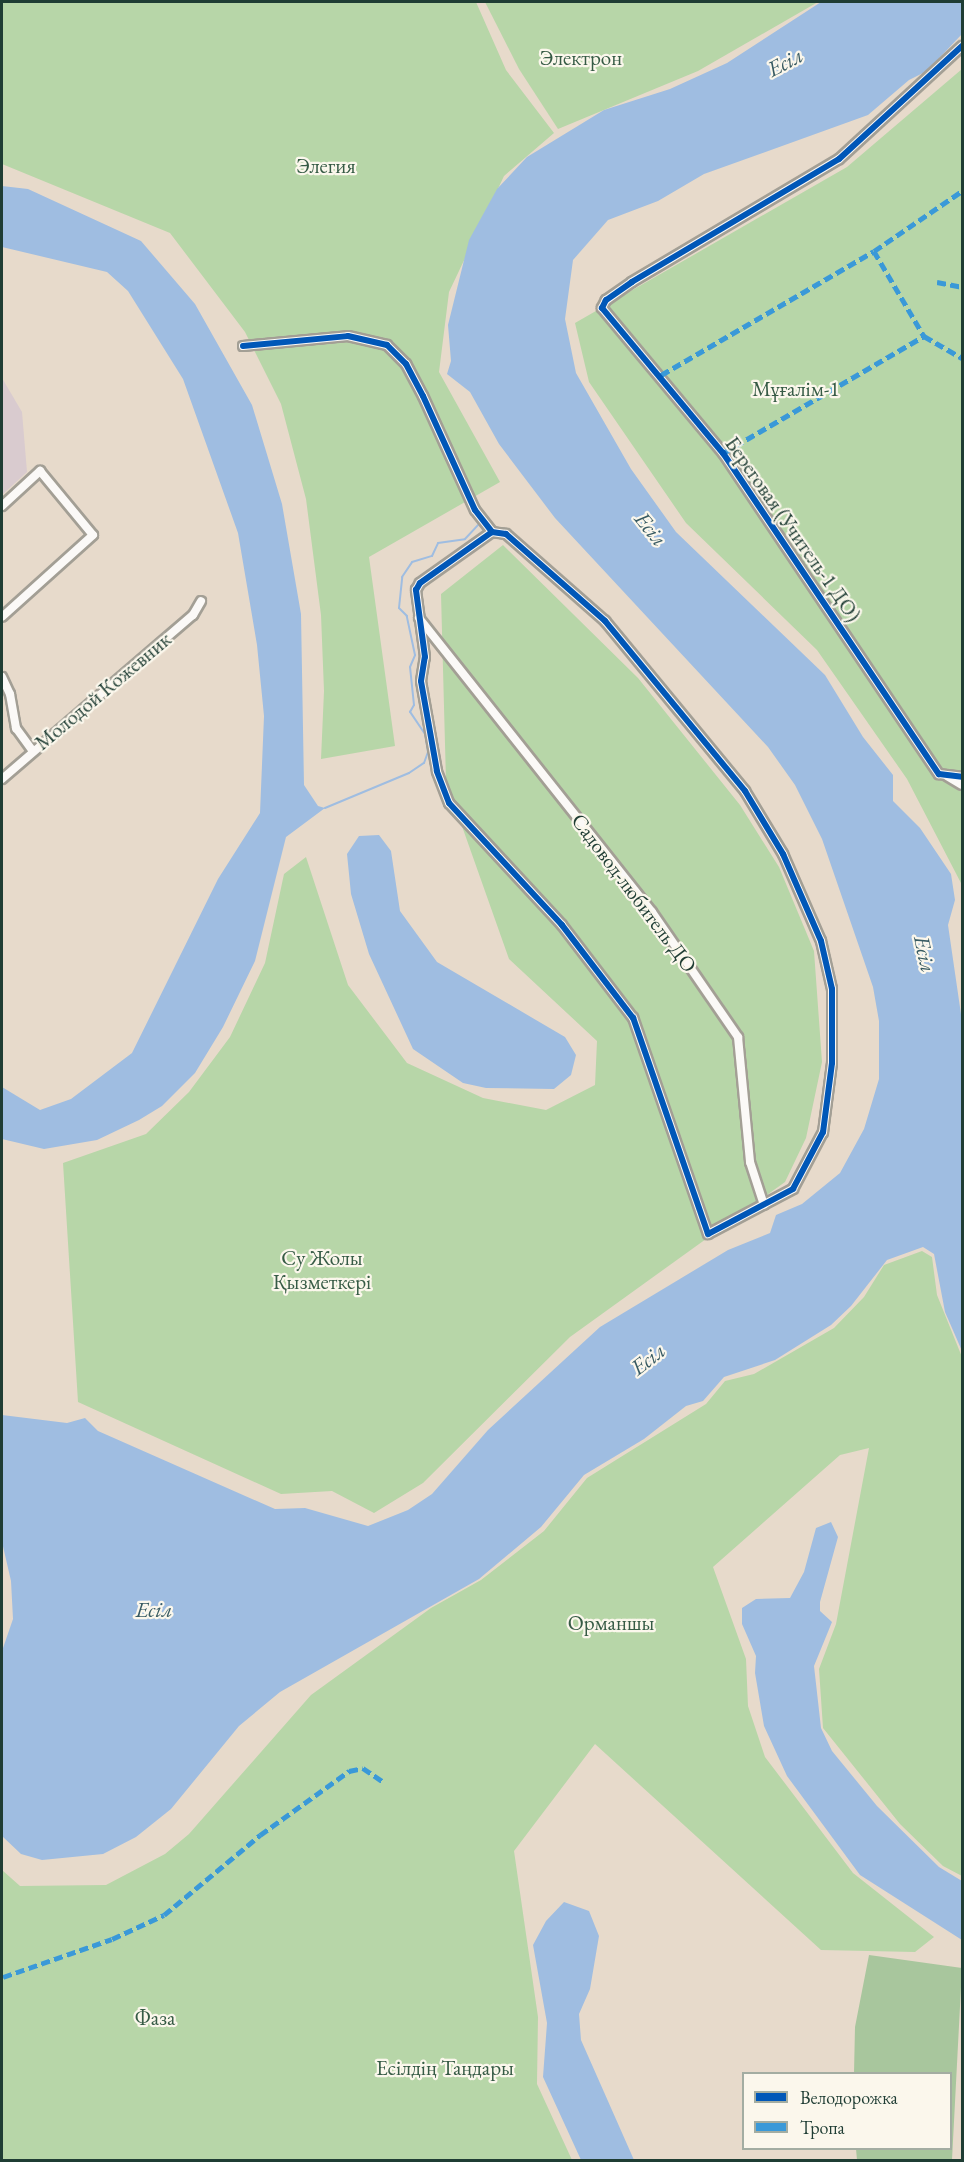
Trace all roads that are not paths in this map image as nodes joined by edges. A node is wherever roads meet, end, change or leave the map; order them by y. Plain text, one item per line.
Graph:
1 (963, 46) edge
2 (243, 346) dead end
3 (2, 506) edge
4 (492, 532) junction
5 (201, 601) dead end
6 (2, 617) edge
7 (419, 618) junction
8 (2, 677) edge
9 (33, 750) junction
10 (941, 774) junction
11 (963, 777) edge
12 (2, 779) edge
13 (963, 785) edge
14 (764, 1204) junction

1 - 10 street, Береговая (Учитель-1 ДО)
2 - 4 street
3 - 6 street
4 - 7 street
4 - 14 street
5 - 9 street, Молодой Кожевник
7 - 14 street, Садовод-любитель ДО
7 - 14 street
8 - 9 street
9 - 12 street, Молодой Кожевник
10 - 11 street
10 - 13 street

